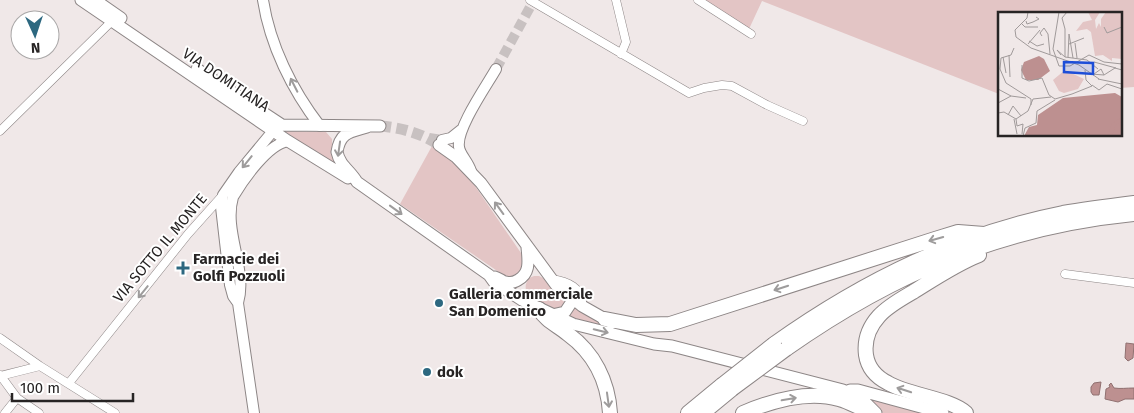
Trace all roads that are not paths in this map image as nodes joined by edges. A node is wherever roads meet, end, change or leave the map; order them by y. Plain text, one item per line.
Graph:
1 (81, 0) edge
2 (95, 0) edge
3 (263, 0) edge
4 (530, 0) edge
5 (616, 0) edge
6 (698, 0) edge
7 (112, 21) junction
8 (751, 34) dead end
9 (621, 54) junction
10 (496, 69) tunnel mouth
11 (803, 121) dead end
12 (320, 126) junction
13 (380, 126) tunnel mouth
14 (367, 127) junction
15 (273, 130) junction
16 (461, 130) junction
17 (0, 131) edge
18 (288, 141) junction
19 (441, 142) joint
20 (471, 171) junction
21 (356, 182) junction
22 (228, 196) junction
23 (1134, 204) edge
24 (221, 213) junction
25 (207, 214) junction
26 (1134, 214) edge
27 (232, 228) junction
28 (989, 238) junction
29 (527, 246) junction
30 (1065, 274) dead end
31 (489, 275) junction
32 (1134, 283) edge
33 (578, 298) junction
34 (238, 303) junction
35 (545, 312) junction
36 (605, 319) junction
37 (0, 338) edge
38 (672, 346) junction
39 (40, 366) junction
40 (0, 375) edge
41 (69, 383) junction
42 (727, 387) junction
43 (843, 390) junction
44 (17, 398) junction
45 (5, 413) edge
46 (39, 413) edge
47 (115, 413) edge
48 (254, 413) edge
49 (610, 413) edge
50 (688, 413) edge
51 (703, 413) edge
52 (743, 413) edge
53 (871, 413) edge
54 (876, 413) edge
55 (943, 413) edge
56 (966, 413) edge

1 - 7 main road, VIA DOMITIANA
2 - 12 main road, VIA DOMITIANA
12 -> 3 street
4 - 9 street
5 - 9 street
6 - 8 street
7 - 15 main road, VIA DOMITIANA
7 - 17 street
9 - 11 street
10 - 16 street
12 - 14 main road, VIA DOMITIANA
13 - 14 main road
14 -> 21 main road
15 - 18 main road, VIA DOMITIANA
15 -> 22 street, VIA SOTTO IL MONTE
16 - 19 street
16 - 20 street
18 - 21 main road, VIA DOMITIANA
18 - 22 street, VIA SOTTO IL MONTE
19 - 20 main road
29 -> 20 main road
21 -> 31 main road
22 - 24 street
22 - 25 street, VIA SOTTO IL MONTE
22 - 27 street
23 - 28 highway
24 - 25 street
24 - 27 street
24 - 34 street
25 -> 41 street, VIA SOTTO IL MONTE
26 - 28 highway
27 - 34 street
28 -> 36 highway
28 - 42 highway, bridge
56 -> 28 highway
29 - 31 main road
29 - 33 main road
30 - 32 street
31 - 35 main road
33 - 35 main road
33 - 36 main road
34 - 48 street
35 -> 38 main road
35 -> 49 highway
36 - 38 main road
37 - 39 street
38 - 43 main road
39 - 40 street
39 - 41 street
40 - 44 street
41 - 47 street
42 - 50 highway
42 - 51 highway
43 - 54 main road
43 - 55 main road
44 - 45 street
44 - 46 street
52 -> 53 highway

